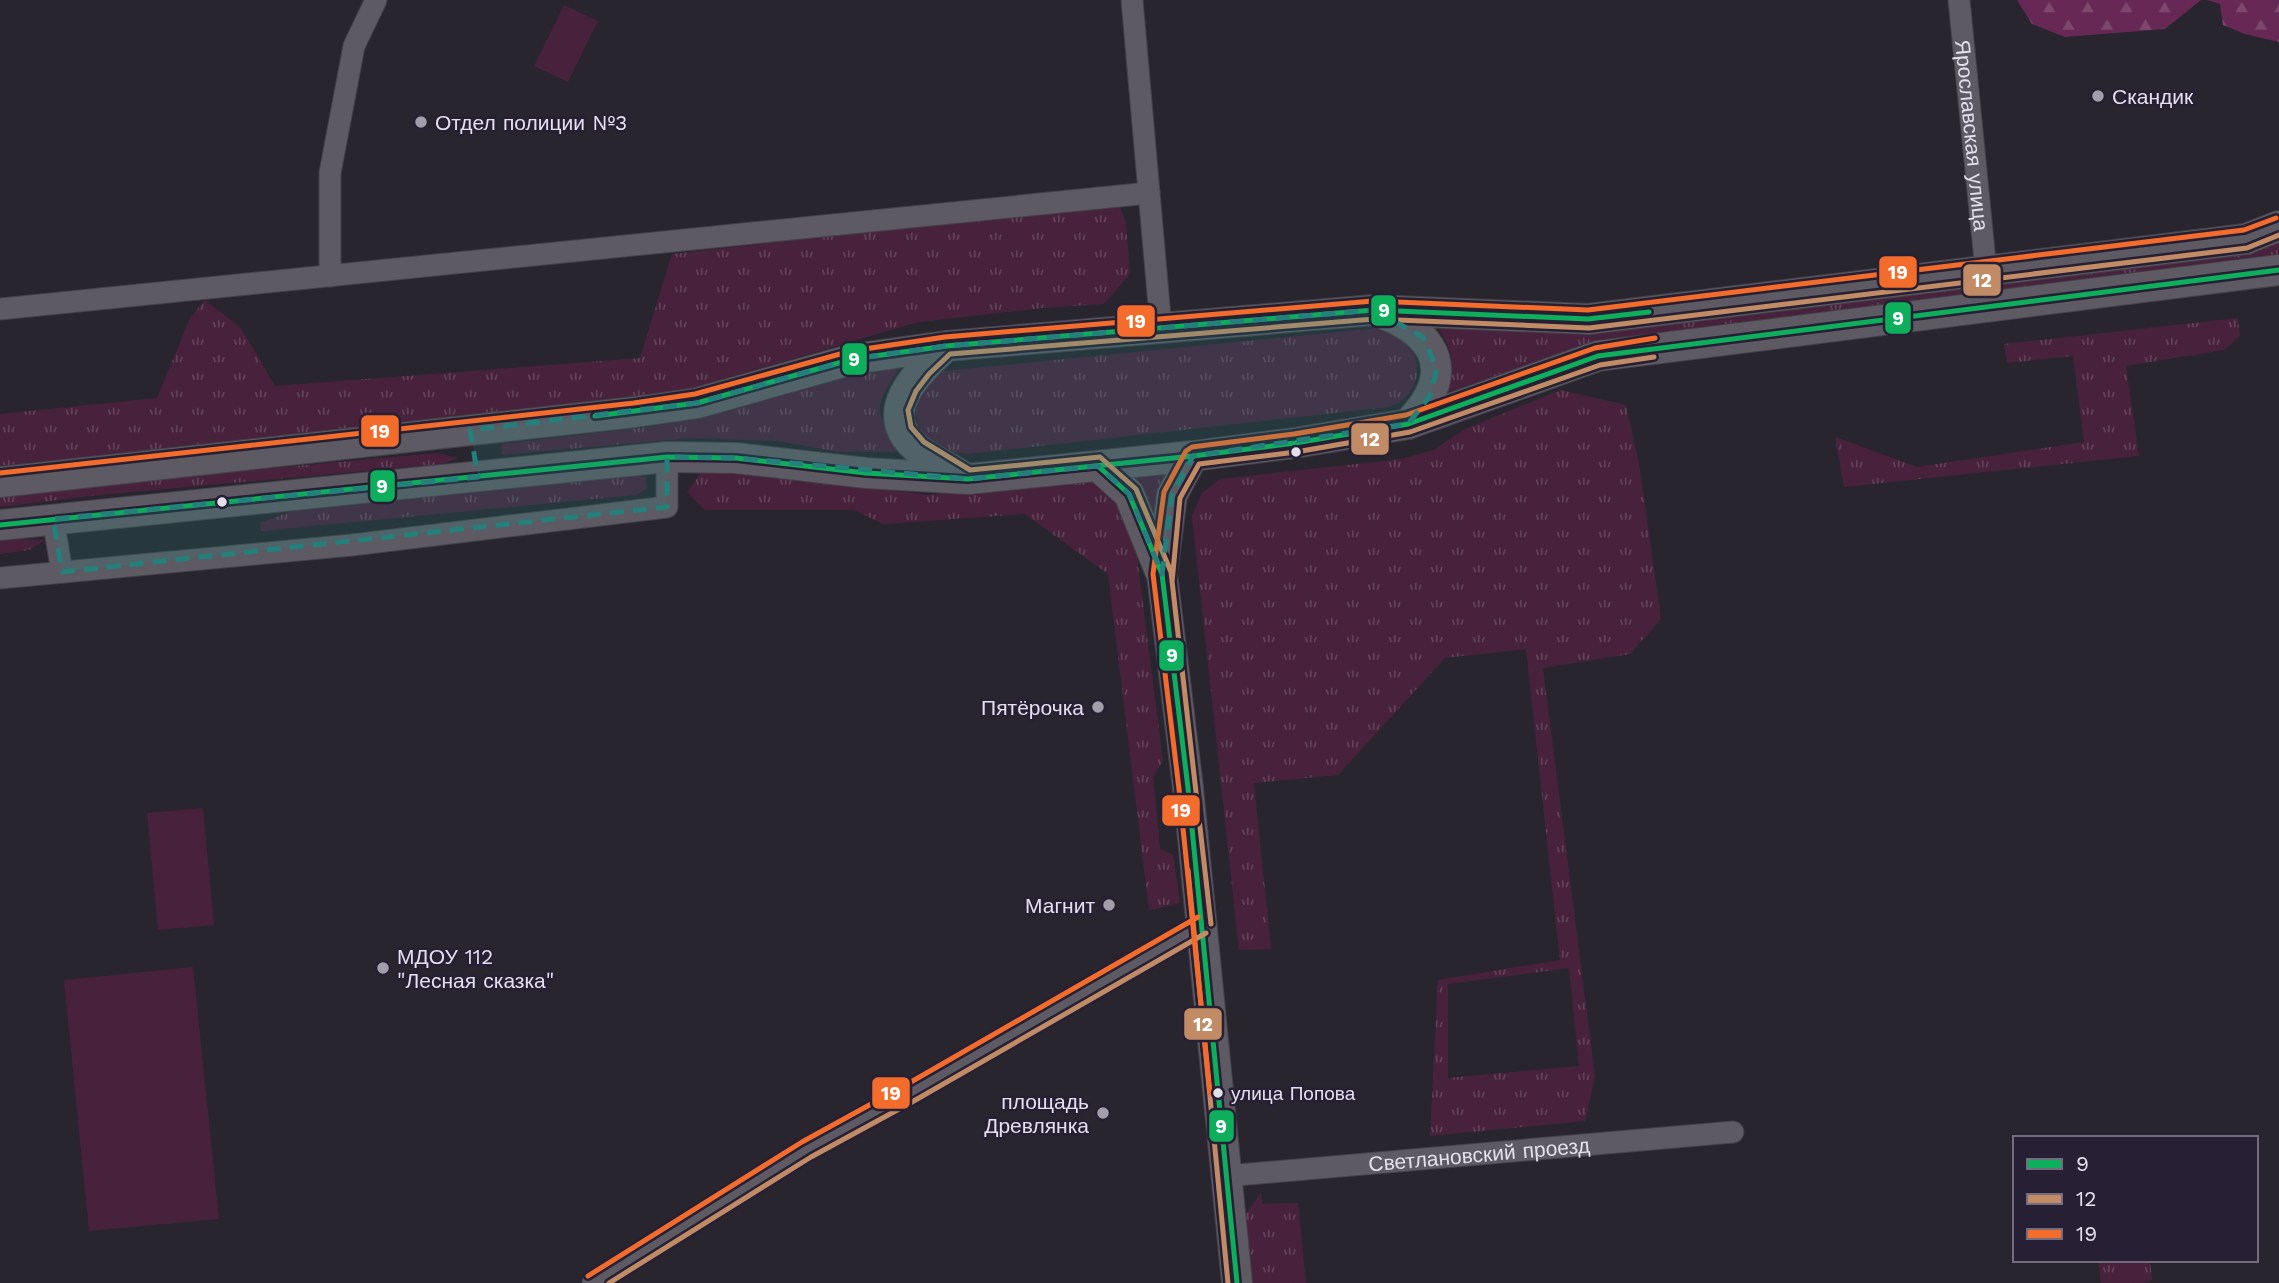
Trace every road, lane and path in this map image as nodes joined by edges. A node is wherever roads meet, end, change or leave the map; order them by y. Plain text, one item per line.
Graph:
1 (376, 0) edge
2 (1132, 0) edge
3 (1959, 0) edge
4 (1149, 193) junction
5 (2279, 226) edge
6 (2279, 270) edge
7 (1986, 271) junction
8 (330, 276) junction
9 (0, 309) edge
10 (1374, 310) junction
11 (1161, 328) junction
12 (946, 346) junction
13 (1408, 424) junction
14 (470, 430) junction
15 (1193, 456) junction
16 (667, 457) junction
17 (1098, 466) junction
18 (478, 477) junction
19 (968, 479) junction
20 (0, 482) edge
21 (53, 519) junction
22 (0, 525) edge
23 (62, 572) junction
24 (1162, 574) junction
25 (0, 578) edge
26 (1202, 925) junction
27 (1733, 1132) dead end
28 (1226, 1176) junction
29 (593, 1283) edge
30 (1237, 1283) edge

1 - 8 street
2 - 4 street
3 - 7 street, Ярославская улица
4 - 8 street
4 - 11 street
5 - 7 street
6 - 13 street
7 - 10 street
8 - 9 street
10 - 11 street
10 - 13 street
11 - 12 street
12 - 14 street
12 - 19 street
13 - 15 street
14 - 18 street
14 - 20 street
15 - 17 street
15 - 24 street
16 - 18 street
16 - 19 street
16 - 23 street
17 - 19 street
17 - 24 street
18 - 21 street
21 - 22 street
21 - 23 street
23 - 25 street
24 - 26 street
26 - 28 street
26 - 29 street
27 - 28 street, Светлановский проезд
28 - 30 street

